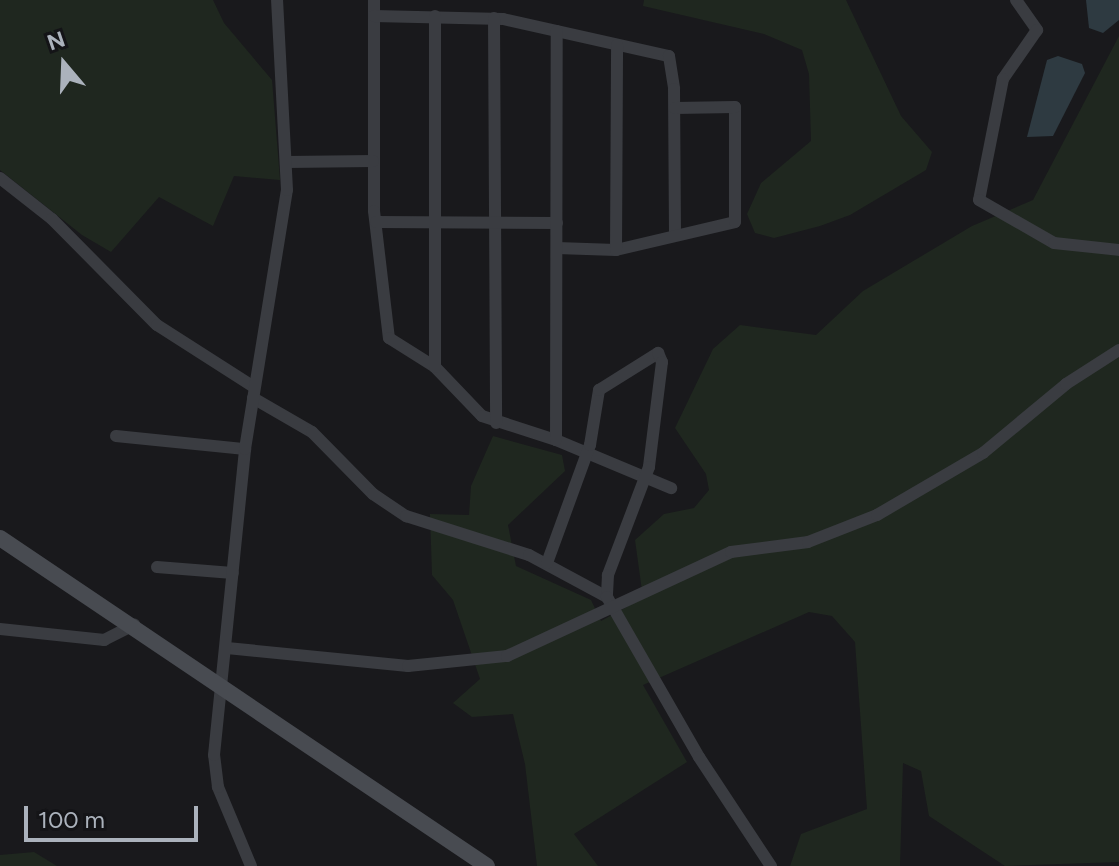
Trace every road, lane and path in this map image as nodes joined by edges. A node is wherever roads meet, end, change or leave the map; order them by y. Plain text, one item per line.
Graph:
1 (277, 0) edge
2 (374, 0) edge
3 (1016, 0) edge
4 (374, 16) junction
5 (435, 16) junction
6 (494, 18) junction
7 (557, 31) junction
8 (617, 45) junction
9 (675, 108) junction
10 (373, 161) junction
11 (287, 162) junction
12 (0, 178) edge
13 (376, 222) junction
14 (435, 223) junction
15 (495, 223) junction
16 (557, 223) junction
17 (675, 234) junction
18 (557, 248) junction
19 (616, 250) junction
20 (1119, 250) edge
21 (1119, 350) edge
22 (435, 367) junction
23 (254, 393) junction
24 (496, 423) junction
25 (116, 436) dead end
26 (556, 440) junction
27 (245, 449) junction
28 (587, 452) junction
29 (644, 478) junction
30 (671, 488) dead end
31 (0, 538) edge
32 (547, 563) junction
33 (157, 567) dead end
34 (233, 573) junction
35 (609, 601) junction
36 (134, 625) junction
37 (0, 629) edge
38 (227, 648) junction
39 (222, 690) junction
40 (251, 866) edge
41 (487, 866) edge
42 (771, 866) edge

1 - 11 street
2 - 4 street
3 - 20 street
4 - 5 street
4 - 10 street
5 - 6 street
5 - 14 street
6 - 7 street
6 - 15 street
7 - 8 street
7 - 16 street
8 - 9 street
8 - 19 street
9 - 17 street
9 - 17 street
10 - 11 street
10 - 13 street
11 - 23 street
12 - 23 street
13 - 14 street
13 - 22 street
14 - 15 street
14 - 22 street
15 - 16 street
15 - 24 street
16 - 18 street
17 - 19 street
18 - 19 street
18 - 26 street
21 - 35 street
22 - 24 street
23 - 27 street
23 - 32 street
24 - 26 street
25 - 27 street
26 - 28 street
27 - 34 street
28 - 29 street
28 - 29 street
28 - 32 street
29 - 30 street
29 - 35 street
31 - 36 street
32 - 35 street
33 - 34 street
34 - 38 street
35 - 38 street
35 - 42 street
36 - 37 street
36 - 39 street
38 - 39 street
39 - 40 street
39 - 41 street

